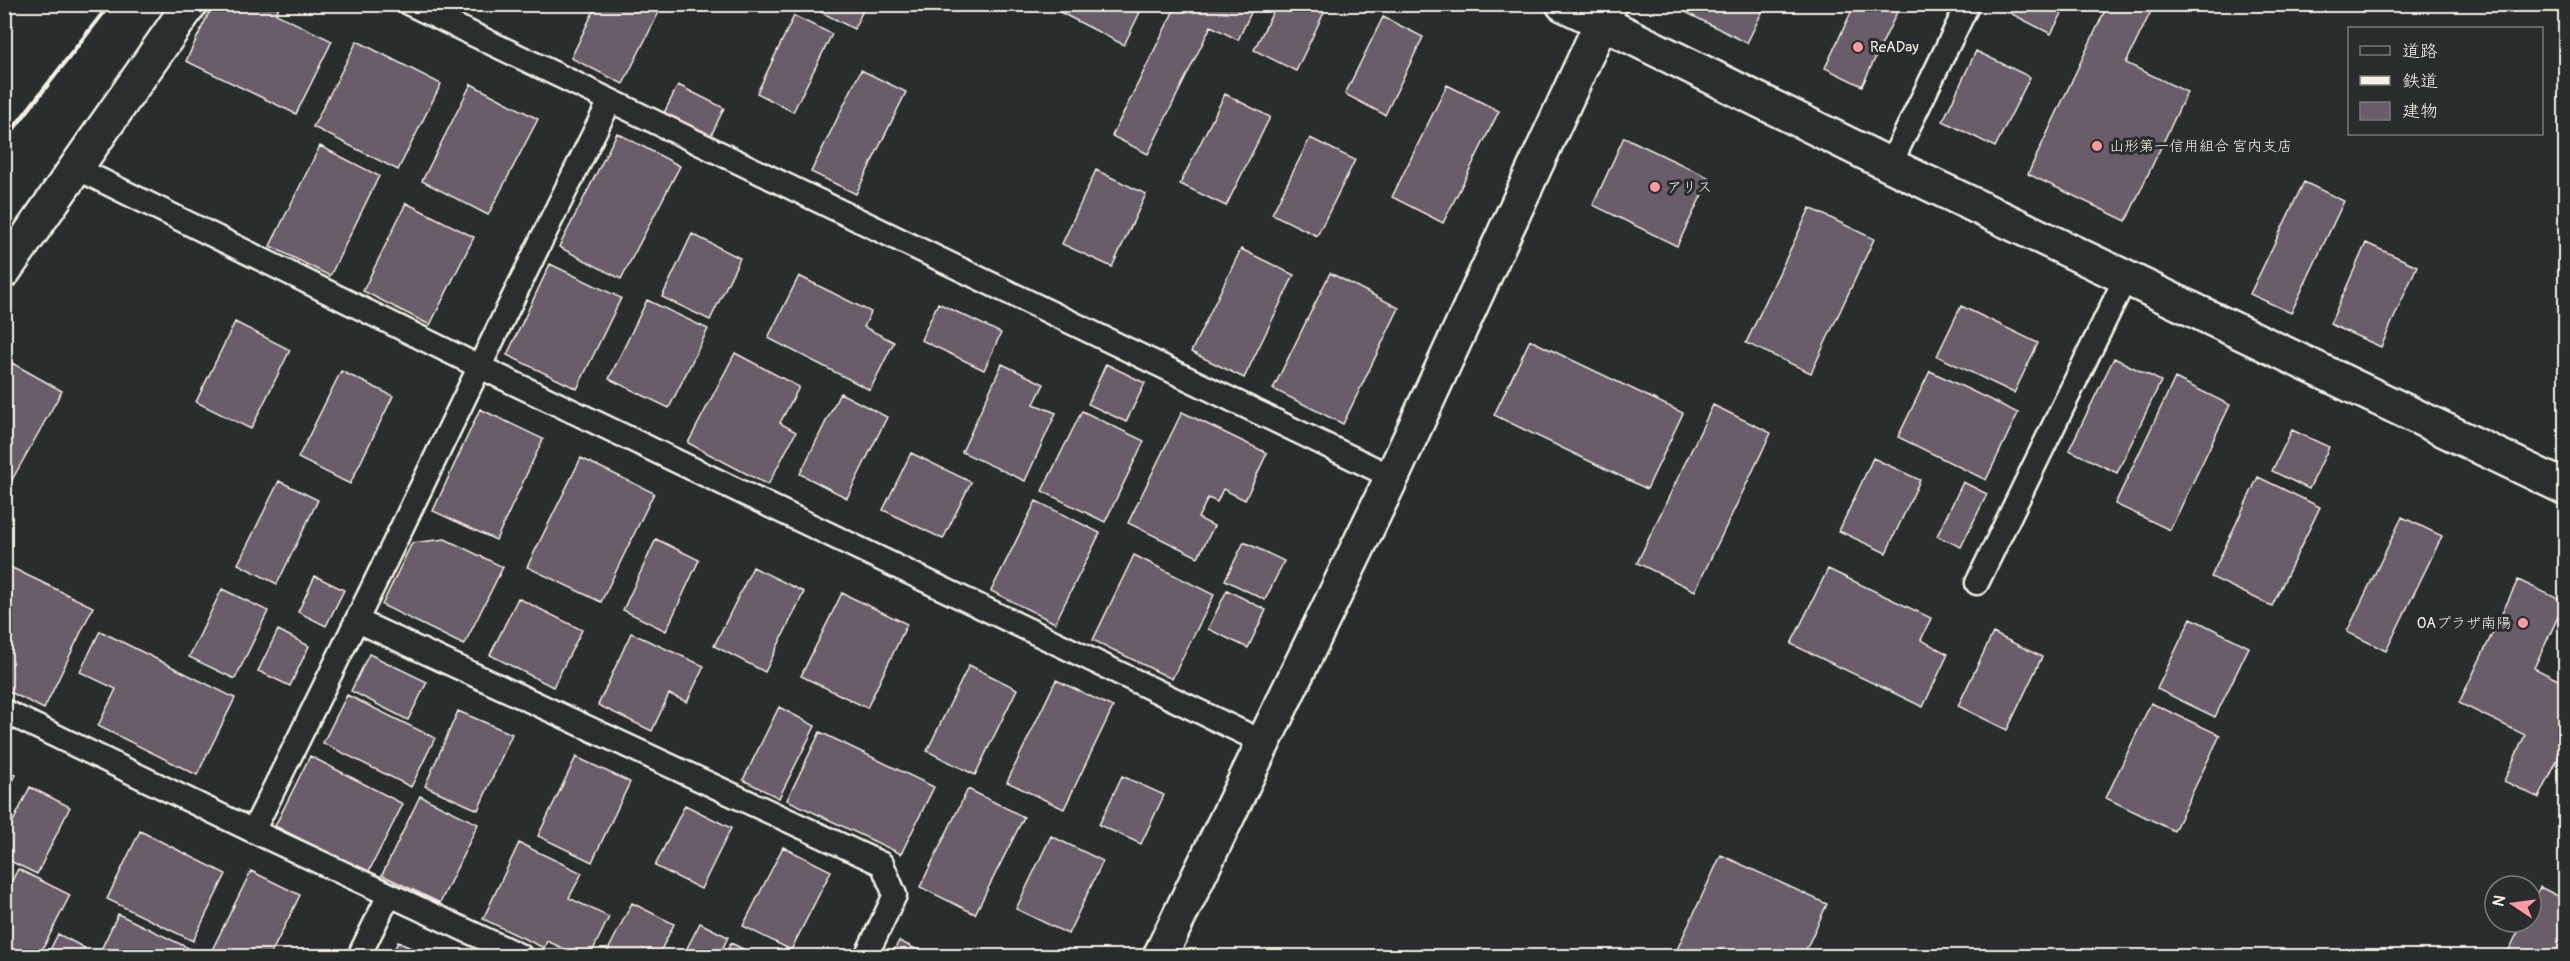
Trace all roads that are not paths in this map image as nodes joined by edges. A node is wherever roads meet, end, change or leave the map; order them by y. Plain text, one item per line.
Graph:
1 (190, 4) edge
2 (410, 4) edge
3 (1563, 4) edge
4 (1968, 4) edge
5 (1606, 13) edge
6 (610, 101) junction
7 (1890, 165) junction
8 (76, 168) junction
9 (4, 271) edge
10 (2126, 277) junction
11 (478, 366) junction
12 (1392, 477) junction
13 (2565, 488) edge
14 (1977, 583) dead end
15 (358, 621) junction
16 (4, 711) edge
17 (1265, 743) junction
18 (253, 831) junction
19 (389, 896) junction
20 (359, 957) edge
21 (521, 957) edge
22 (866, 957) edge
23 (1160, 957) edge

1 - 8 street
2 - 6 lane
3 - 5 street
4 - 7 lane
5 - 7 street
5 - 12 street
6 - 11 lane
6 - 12 lane
7 - 10 street
8 - 9 street
8 - 11 lane
10 - 13 street
10 - 14 lane
11 - 15 lane
11 - 17 lane
12 - 17 street
15 - 18 lane
15 - 22 lane
16 - 18 lane
17 - 23 street
18 - 19 lane
19 - 20 lane
19 - 21 lane

